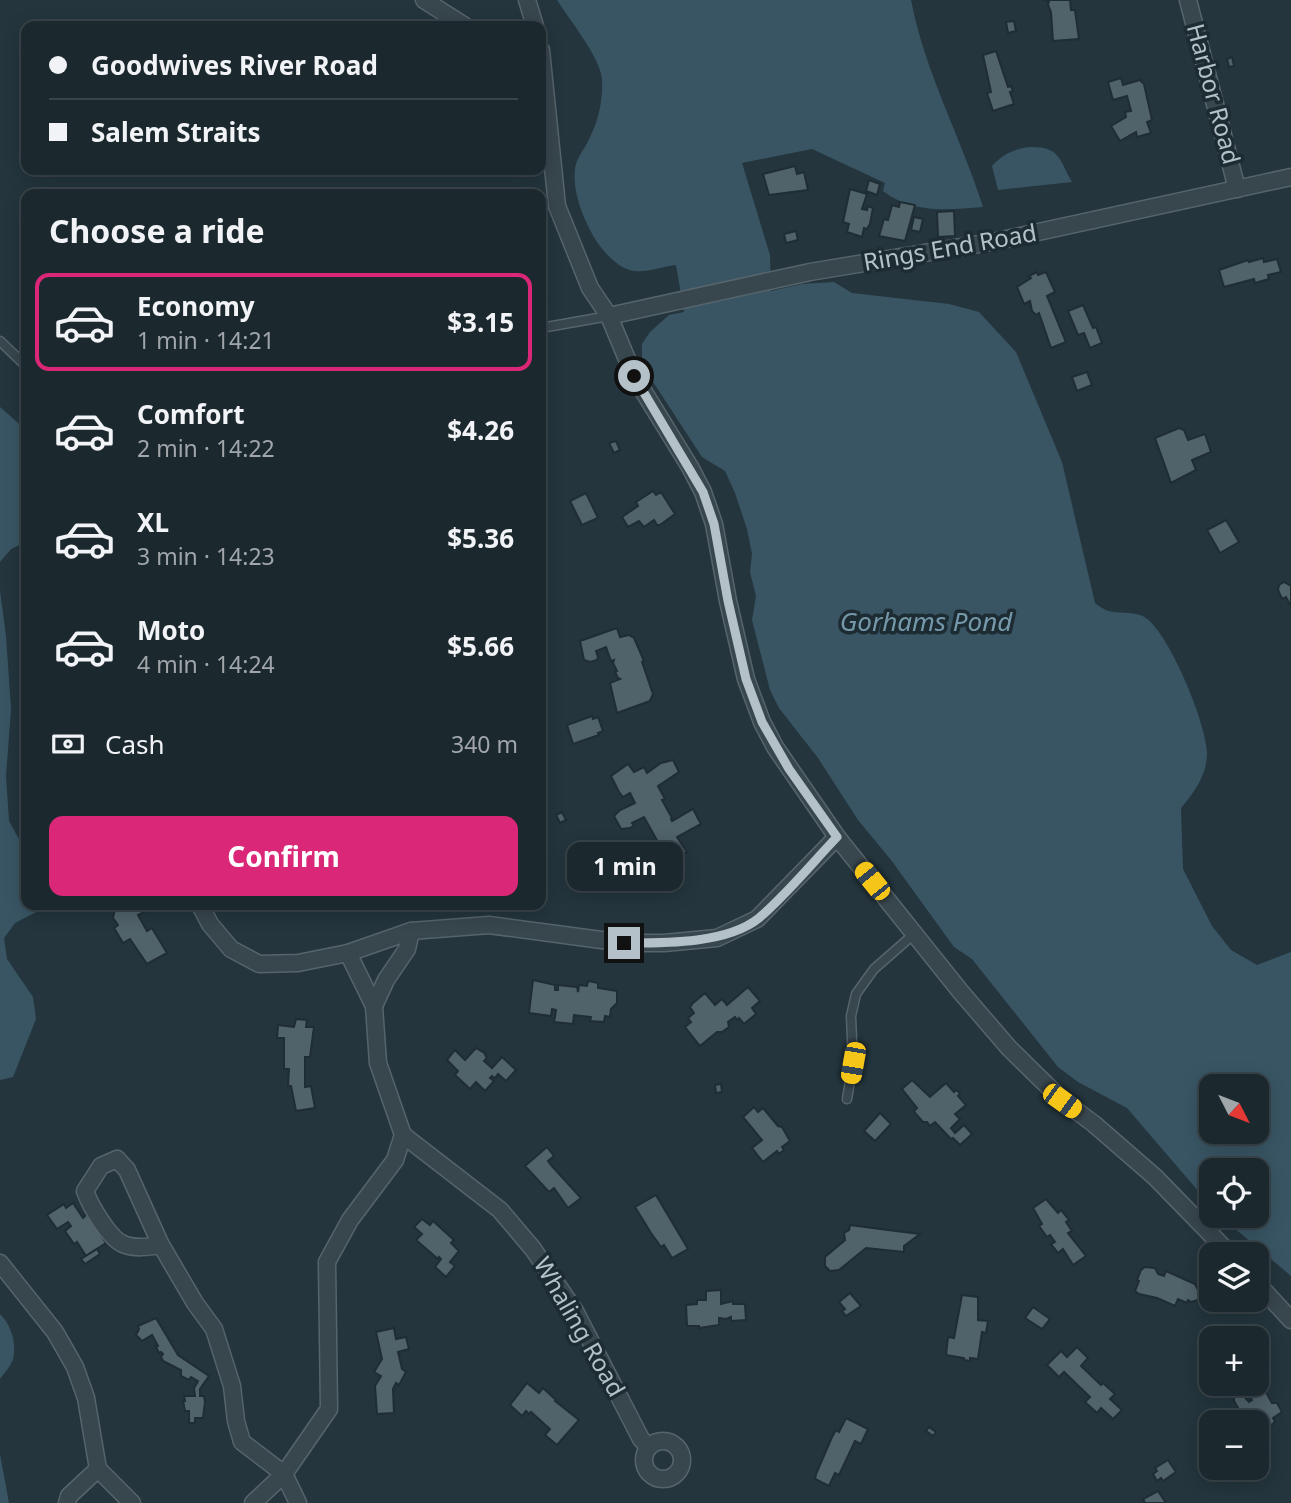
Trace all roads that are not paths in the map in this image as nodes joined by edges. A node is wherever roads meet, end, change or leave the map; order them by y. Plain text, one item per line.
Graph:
1 (424, 0) edge
2 (527, 0) edge
3 (1188, 0) edge
4 (458, 21) edge
5 (533, 21) edge
6 (546, 112) edge
7 (1291, 177) edge
8 (1237, 189) junction
9 (609, 316) junction
10 (546, 327) edge
11 (0, 341) edge
12 (21, 361) edge
13 (837, 837) junction
14 (202, 910) edge
15 (411, 931) junction
16 (914, 934) junction
17 (348, 953) junction
18 (374, 1006) junction
19 (847, 1099) dead end
20 (403, 1135) junction
21 (1218, 1242) edge
22 (161, 1245) junction
23 (0, 1263) edge
24 (1269, 1296) edge
25 (1291, 1320) edge
26 (648, 1446) dead end
27 (98, 1469) junction
28 (284, 1474) junction
29 (67, 1503) edge
30 (132, 1503) edge
31 (253, 1503) edge
32 (298, 1503) edge

1 - 4 street
2 - 5 street
3 - 8 street, Harbor Road
6 - 9 street
7 - 8 street, Rings End Road
8 - 9 street, Rings End Road
9 - 10 lane
9 - 13 street
11 - 12 lane
13 - 15 street
13 - 16 street
14 - 17 street
15 - 17 street
15 - 18 street
16 - 19 lane
16 - 21 street
17 - 18 street
18 - 20 street
20 - 26 street, Whaling Road
20 - 28 street
22 - 22 street
22 - 28 street
23 - 27 street
24 - 25 street
27 - 29 street
27 - 30 street
28 - 31 street
28 - 32 street

